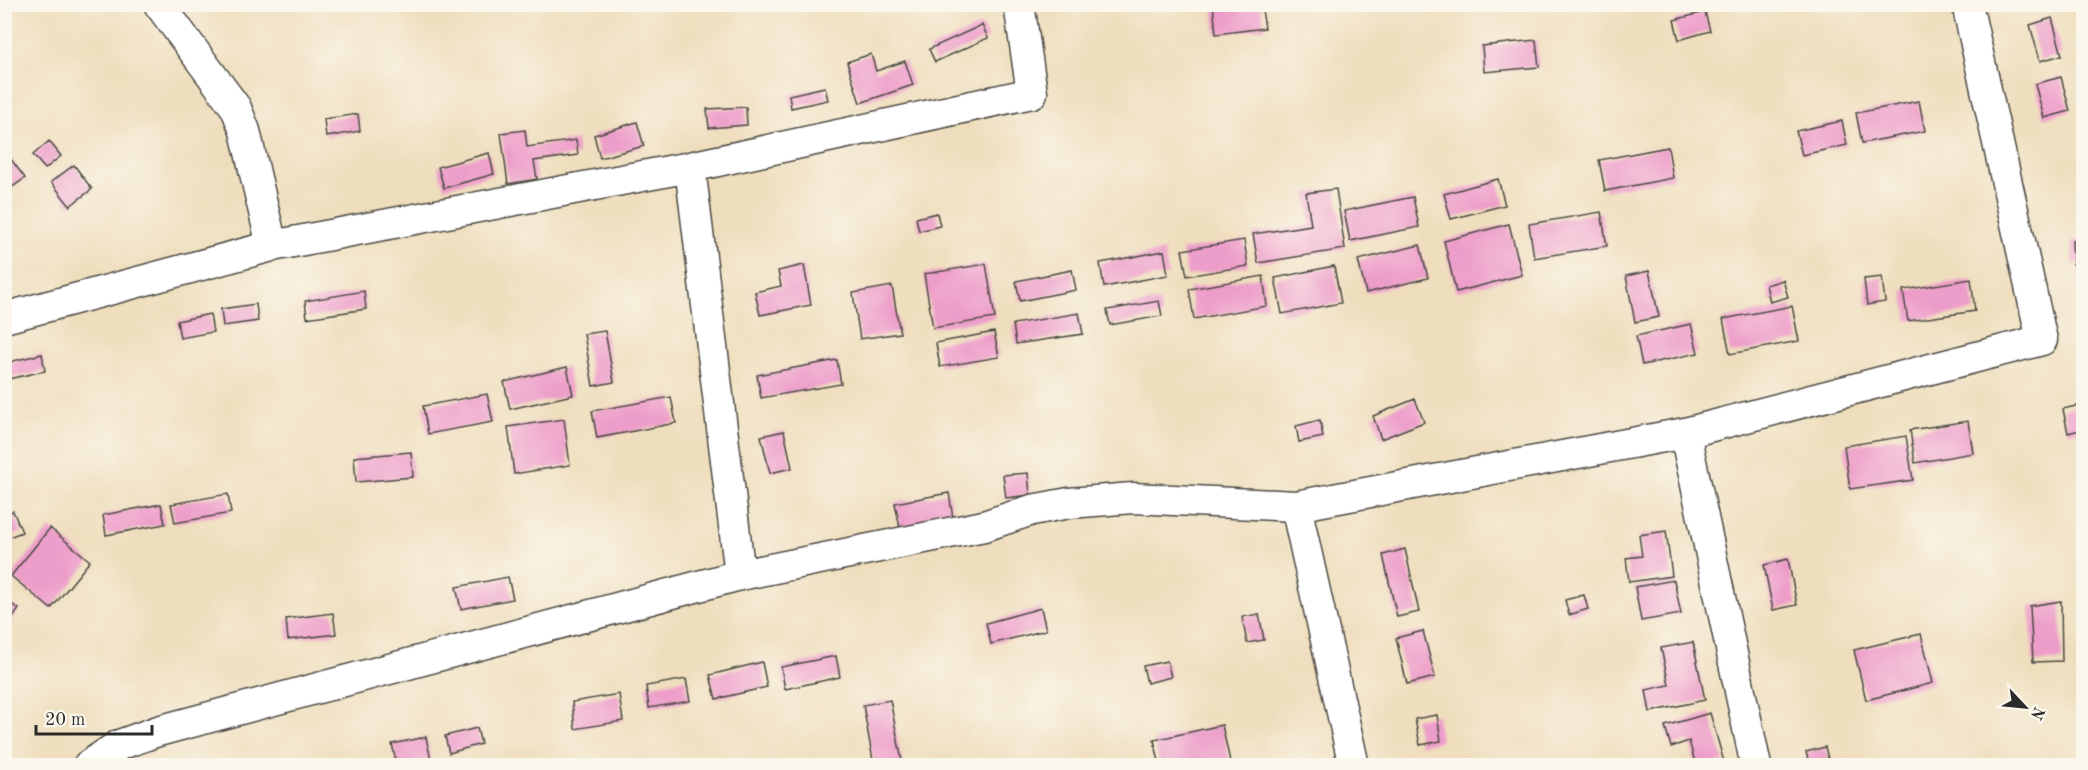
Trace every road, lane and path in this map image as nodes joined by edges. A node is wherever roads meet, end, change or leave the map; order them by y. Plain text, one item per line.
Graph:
1 (159, 4) edge
2 (1019, 4) edge
3 (1967, 4) edge
4 (690, 167) junction
5 (272, 246) junction
6 (4, 318) edge
7 (1684, 433) junction
8 (1296, 506) junction
9 (740, 575) junction
10 (88, 765) edge
11 (1354, 765) edge
12 (1756, 765) edge

1 - 5 street
2 - 4 street
3 - 7 street
4 - 5 street
4 - 9 street
5 - 6 street
7 - 8 street
7 - 12 street
8 - 9 street
8 - 11 street
9 - 10 street

